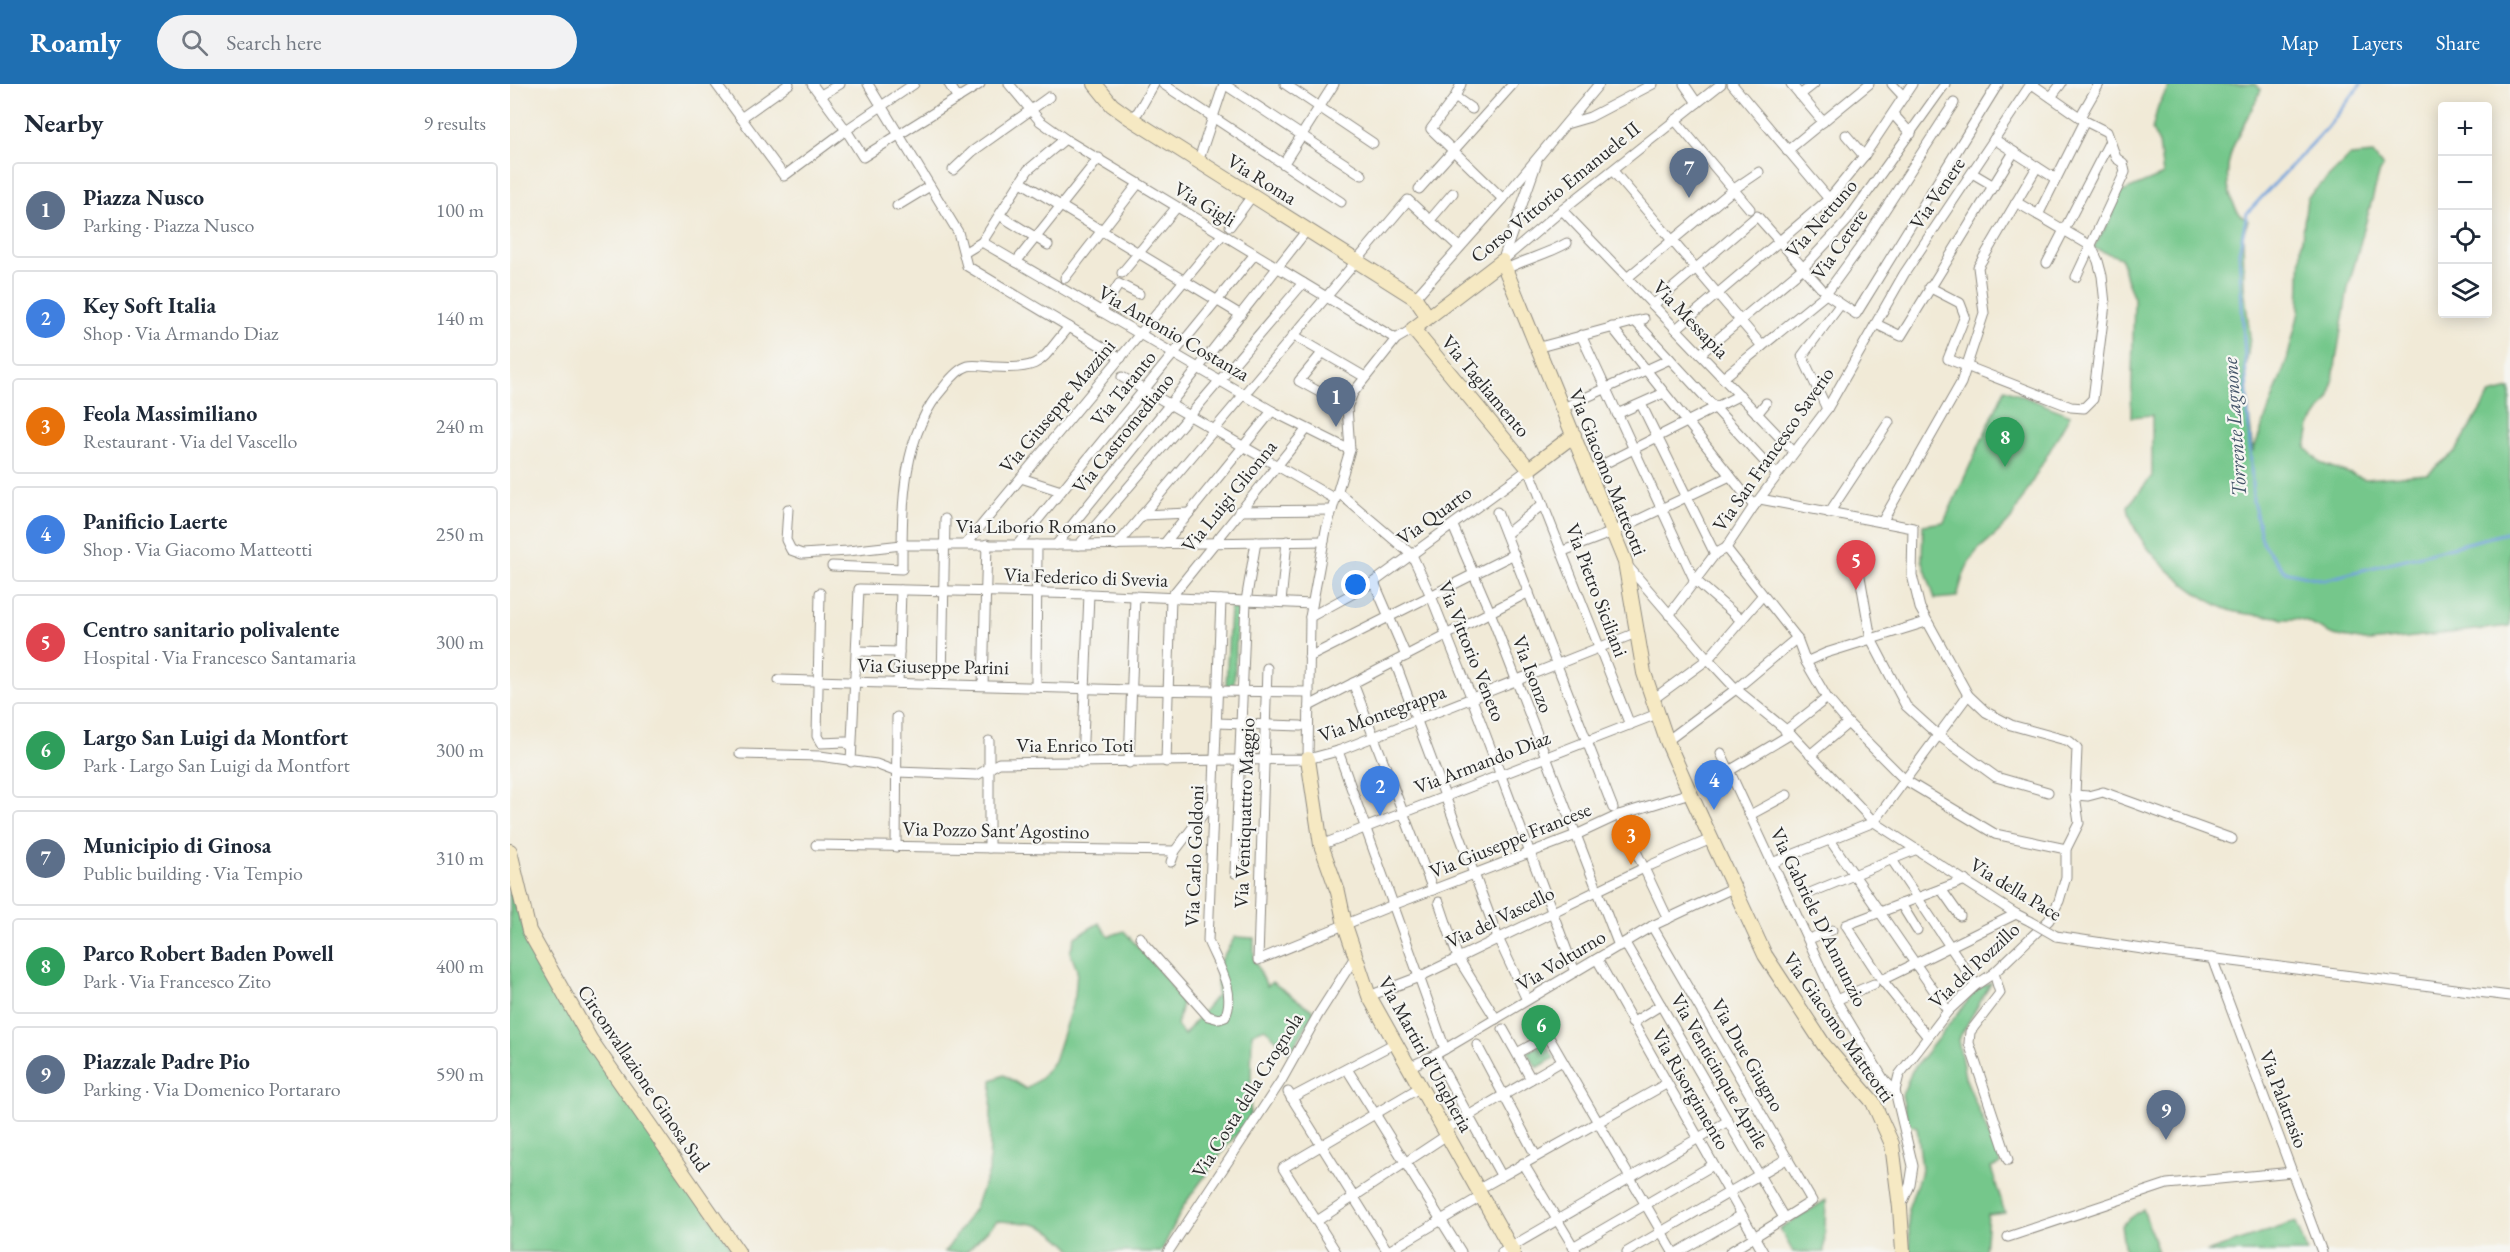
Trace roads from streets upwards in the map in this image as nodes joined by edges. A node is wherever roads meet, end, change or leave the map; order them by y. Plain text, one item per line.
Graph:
1 (716, 84) edge
2 (789, 84) edge
3 (812, 84) edge
4 (840, 84) edge
5 (868, 84) edge
6 (914, 84) edge
7 (949, 84) edge
8 (980, 84) edge
9 (1009, 84) edge
10 (1095, 84) edge
11 (1154, 84) edge
12 (1163, 84) edge
13 (1224, 84) edge
14 (1285, 84) edge
15 (1334, 84) edge
16 (1461, 84) edge
17 (1514, 84) edge
18 (1599, 84) edge
19 (1653, 84) edge
20 (1684, 84) edge
21 (1721, 84) edge
22 (1732, 84) edge
23 (1791, 84) edge
24 (1814, 84) edge
25 (1869, 84) edge
26 (1892, 84) edge
27 (1912, 84) edge
28 (1946, 84) edge
29 (1998, 84) edge
30 (2031, 84) edge
31 (2061, 84) edge
32 (2099, 84) edge
33 (821, 95) junction
34 (1800, 95) junction
35 (1049, 97) dead end
36 (1455, 97) junction
37 (1904, 97) junction
38 (2051, 97) junction
39 (958, 98) junction
40 (1696, 103) junction
41 (1954, 103) dead end
42 (881, 105) junction
43 (1319, 107) junction
44 (1472, 109) dead end
45 (1030, 110) junction
46 (1893, 114) junction
47 (1214, 117) junction
48 (741, 118) junction
49 (1130, 118) junction
50 (2082, 119) junction
51 (1675, 120) junction
52 (1823, 122) junction
53 (1566, 124) junction
54 (846, 129) junction
55 (1911, 134) junction
56 (898, 135) junction
57 (1301, 135) junction
58 (1846, 135) dead end
59 (1065, 139) junction
60 (1994, 139) junction
61 (2110, 141) junction
62 (1374, 143) dead end
63 (1787, 151) junction
64 (1454, 152) junction
65 (2014, 152) junction
66 (1540, 155) junction
67 (1864, 156) junction
68 (1099, 158) junction
69 (1198, 162) junction
70 (1284, 162) junction
71 (2037, 168) junction
72 (953, 170) dead end
73 (1613, 171) junction
74 (1759, 172) dead end
75 (1972, 173) junction
76 (1362, 174) dead end
77 (2056, 179) junction
78 (1021, 182) junction
79 (1138, 184) junction
80 (930, 186) junction
81 (1994, 186) junction
82 (1419, 189) dead end
83 (1734, 189) junction
84 (1453, 193) dead end
85 (1252, 196) junction
86 (1503, 199) junction
87 (1828, 199) junction
88 (1341, 202) dead end
89 (2016, 202) junction
90 (897, 206) dead end
91 (1060, 206) junction
92 (1176, 207) junction
93 (1562, 210) junction
94 (1754, 212) junction
95 (2038, 215) junction
96 (1004, 218) dead end
97 (1430, 220) junction
98 (1230, 226) dead end
99 (1307, 230) junction
100 (1102, 231) junction
101 (2064, 231) junction
102 (1222, 235) junction
103 (1035, 238) junction
104 (1672, 240) junction
105 (982, 242) junction
106 (1780, 242) junction
107 (1567, 243) dead end
108 (1048, 245) dead end
109 (2091, 246) junction
110 (1459, 247) junction
111 (964, 253) junction
112 (1138, 253) junction
113 (1255, 254) junction
114 (1355, 261) junction
115 (1016, 262) junction
116 (2047, 263) dead end
117 (1504, 265) junction
118 (1279, 268) junction
119 (1803, 268) junction
120 (1696, 269) junction
121 (1122, 273) dead end
122 (2076, 277) dead end
123 (1065, 278) dead end
124 (1627, 278) junction
125 (1185, 281) junction
126 (1303, 283) junction
127 (1929, 287) junction
128 (1824, 291) junction
129 (1139, 294) dead end
130 (1718, 294) junction
131 (1326, 296) junction
132 (1415, 298) junction
133 (1217, 300) junction
134 (1653, 305) junction
135 (1840, 305) junction
136 (1101, 312) junction
137 (1241, 315) junction
138 (1428, 317) junction
139 (1741, 321) junction
140 (1876, 324) junction
141 (1069, 327) junction
142 (1612, 327) junction
143 (1413, 329) junction
144 (1676, 329) junction
145 (1140, 334) junction
146 (1293, 334) junction
147 (1581, 335) junction
148 (1396, 339) junction
149 (1762, 346) junction
150 (1536, 348) junction
151 (1323, 351) junction
152 (1174, 353) junction
153 (1700, 354) junction
154 (1120, 358) junction
155 (1670, 359) junction
156 (1968, 367) junction
157 (1199, 368) junction
158 (1646, 370) junction
159 (1122, 377) dead end
160 (1365, 377) junction
161 (1723, 378) junction
162 (1221, 381) junction
163 (1605, 389) junction
164 (1145, 390) junction
165 (1664, 393) junction
166 (1244, 394) junction
167 (1740, 395) junction
168 (1766, 403) dead end
169 (1170, 404) junction
170 (1641, 404) junction
171 (1347, 407) junction
172 (1563, 408) junction
173 (1715, 408) junction
174 (1827, 409) junction
175 (1272, 411) junction
176 (1617, 414) junction
177 (1757, 414) junction
178 (1190, 416) junction
179 (1687, 422) junction
180 (1889, 422) dead end
181 (1214, 429) junction
182 (1306, 430) junction
183 (1574, 435) junction
184 (1657, 437) junction
185 (1243, 446) junction
186 (1633, 449) junction
187 (1350, 450) junction
188 (1794, 452) junction
189 (1276, 465) junction
190 (1529, 469) junction
191 (1588, 472) junction
192 (1777, 475) junction
193 (1730, 476) junction
194 (1021, 478) junction
195 (1061, 491) junction
196 (1337, 496) junction
197 (1686, 496) junction
198 (1757, 503) junction
199 (1543, 504) junction
200 (788, 509) dead end
201 (1332, 510) junction
202 (1662, 510) junction
203 (1239, 511) junction
204 (1497, 512) dead end
205 (1190, 513) junction
206 (1829, 513) junction
207 (1142, 515) junction
208 (945, 519) dead end
209 (1882, 522) junction
210 (1454, 526) junction
211 (1613, 532) junction
212 (1506, 534) junction
213 (1287, 541) junction
214 (1324, 541) junction
215 (1256, 542) junction
216 (1214, 543) junction
217 (902, 544) junction
218 (944, 544) junction
219 (966, 544) junction
220 (987, 544) junction
221 (1018, 544) junction
222 (1164, 544) junction
223 (1037, 545) junction
224 (1056, 545) junction
225 (1079, 545) junction
226 (1117, 545) junction
227 (1726, 548) junction
228 (1563, 551) junction
229 (1514, 554) junction
230 (1715, 554) junction
231 (1412, 555) junction
232 (1625, 562) junction
233 (832, 566) dead end
234 (1859, 571) dead end
235 (1474, 574) junction
236 (1694, 579) junction
237 (1374, 582) junction
238 (901, 590) junction
239 (944, 591) junction
240 (986, 592) junction
241 (1529, 592) junction
242 (820, 593) dead end
243 (1036, 593) junction
244 (1089, 594) junction
245 (1135, 596) junction
246 (1431, 596) junction
247 (1761, 596) junction
248 (1171, 597) junction
249 (1221, 600) junction
250 (1246, 601) junction
251 (1281, 602) junction
252 (1312, 604) junction
253 (1490, 612) junction
254 (1669, 615) junction
255 (1310, 617) junction
256 (1389, 617) junction
257 (1741, 620) junction
258 (1926, 622) junction
259 (1636, 633) junction
260 (1446, 635) junction
261 (1797, 638) junction
262 (1871, 639) junction
263 (1600, 648) junction
264 (857, 651) junction
265 (899, 652) junction
266 (1406, 656) junction
267 (1309, 657) junction
268 (1708, 659) junction
269 (1395, 662) junction
270 (1806, 662) junction
271 (1557, 665) junction
272 (1267, 668) dead end
273 (779, 680) dead end
274 (818, 681) junction
275 (1516, 681) junction
276 (856, 682) junction
277 (898, 683) junction
278 (1353, 683) junction
279 (942, 684) junction
280 (983, 685) junction
281 (1036, 686) junction
282 (1086, 687) junction
283 (1736, 689) junction
284 (1131, 690) junction
285 (1168, 691) junction
286 (1218, 691) junction
287 (1242, 692) junction
288 (1266, 692) junction
289 (1309, 692) junction
290 (1968, 695) junction
291 (1827, 698) junction
292 (1472, 699) junction
293 (1652, 700) junction
294 (1309, 706) junction
295 (1657, 714) junction
296 (897, 717) dead end
297 (1418, 720) junction
298 (1217, 723) junction
299 (1848, 723) junction
300 (1241, 724) junction
301 (1265, 724) junction
302 (1630, 725) junction
303 (1301, 726) dead end
304 (1788, 733) junction
305 (1938, 735) junction
306 (1375, 736) junction
307 (989, 741) dead end
308 (1587, 741) junction
309 (1667, 741) junction
310 (850, 746) junction
311 (1338, 751) junction
312 (1721, 753) dead end
313 (740, 754) dead end
314 (1810, 755) junction
315 (1545, 756) junction
316 (1308, 759) junction
317 (1264, 760) junction
318 (1216, 761) junction
319 (1239, 761) junction
320 (851, 762) junction
321 (1166, 762) junction
322 (1082, 763) junction
323 (1129, 763) junction
324 (989, 770) junction
325 (1730, 771) junction
326 (897, 772) junction
327 (1501, 774) junction
328 (1905, 780) junction
329 (2048, 792) dead end
330 (1690, 793) junction
331 (1445, 795) junction
332 (1787, 795) dead end
333 (2075, 795) junction
334 (1213, 801) junction
335 (1403, 811) junction
336 (1616, 811) junction
337 (1750, 815) junction
338 (1874, 822) junction
339 (1365, 827) junction
340 (1576, 835) junction
341 (1711, 839) junction
342 (2232, 839) dead end
343 (1830, 840) junction
344 (816, 845) dead end
345 (1321, 845) junction
346 (896, 847) junction
347 (989, 848) junction
348 (1917, 849) junction
349 (2066, 849) junction
350 (510, 851) edge
351 (1175, 851) junction
352 (1532, 852) junction
353 (1892, 860) junction
354 (1171, 862) dead end
355 (1772, 863) junction
356 (1647, 867) junction
357 (1235, 873) dead end
358 (1474, 874) junction
359 (1854, 875) junction
360 (1965, 880) junction
361 (1733, 888) junction
362 (1941, 889) junction
363 (1433, 890) junction
364 (1596, 891) junction
365 (1810, 893) dead end
366 (1918, 898) junction
367 (1438, 902) dead end
368 (1901, 904) junction
369 (1393, 905) junction
370 (1553, 911) junction
371 (1880, 912) junction
372 (2016, 914) junction
373 (1960, 916) dead end
374 (1668, 919) junction
375 (1345, 926) junction
376 (1652, 926) junction
377 (1832, 930) dead end
378 (1917, 930) dead end
379 (1140, 937) dead end
380 (1498, 938) junction
381 (1809, 939) junction
382 (1622, 944) junction
383 (1951, 947) junction
384 (1355, 957) junction
385 (1458, 958) junction
386 (2212, 958) junction
387 (1597, 959) junction
388 (1258, 960) joint
389 (1916, 964) junction
390 (1575, 972) junction
391 (1994, 973) junction
392 (1419, 977) junction
393 (1878, 982) junction
394 (1976, 985) junction
395 (1369, 996) junction
396 (2510, 996) edge
397 (1527, 1000) junction
398 (1836, 1000) junction
399 (1661, 1005) junction
400 (1948, 1011) junction
401 (1536, 1016) dead end
402 (1496, 1019) junction
403 (1632, 1023) junction
404 (1503, 1029) dead end
405 (1548, 1036) junction
406 (1927, 1036) junction
407 (1395, 1044) junction
408 (1477, 1045) dead end
409 (1445, 1049) junction
410 (1517, 1053) junction
411 (1435, 1055) junction
412 (1562, 1061) junction
413 (1409, 1067) junction
414 (1347, 1069) junction
415 (1531, 1079) junction
416 (1666, 1084) junction
417 (1419, 1088) junction
418 (1895, 1091) junction
419 (1503, 1095) junction
420 (1373, 1113) junction
421 (1468, 1115) junction
422 (1728, 1121) junction
423 (1598, 1122) junction
424 (1445, 1132) junction
425 (1698, 1138) junction
426 (1320, 1145) junction
427 (1536, 1156) junction
428 (1788, 1158) junction
429 (2008, 1160) dead end
430 (1405, 1163) junction
431 (1523, 1163) junction
432 (1713, 1165) junction
433 (2292, 1172) junction
434 (1501, 1175) junction
435 (1759, 1175) junction
436 (1630, 1177) junction
437 (1480, 1192) junction
438 (1729, 1192) junction
439 (1353, 1197) junction
440 (1646, 1205) junction
441 (1900, 1208) junction
442 (1742, 1215) junction
443 (1784, 1218) junction
444 (1557, 1219) junction
445 (1441, 1220) junction
446 (1317, 1221) junction
447 (1661, 1232) junction
448 (1755, 1237) junction
449 (2008, 1237) dead end
450 (1508, 1250) edge
451 (1575, 1250) edge
452 (738, 1252) edge
453 (1168, 1252) edge
454 (1336, 1252) edge
455 (1388, 1252) edge
456 (1461, 1252) edge
457 (1627, 1252) edge
458 (1673, 1252) edge
459 (1678, 1252) edge
460 (1730, 1252) edge
461 (1763, 1252) edge
462 (1903, 1252) edge
463 (2322, 1252) edge

1 - 48 street
2 - 48 street
3 - 33 street
4 - 33 street
5 - 42 street
6 - 42 street
7 - 39 street
8 - 39 street
9 - 45 street, Via Gigli
10 - 49 street, Via Roma
11 - 49 street
12 - 47 street
13 - 47 street
13 - 57 street
14 - 43 street
15 - 43 street
16 - 36 street
17 - 64 street
18 - 53 street
19 - 53 street
20 - 40 street
21 - 40 street, Corso Vittorio Emanuele II
22 - 63 street
23 - 34 street
24 - 34 street
25 - 52 street
26 - 37 street
27 - 37 street
28 - 55 street, Via Nettuno
29 - 135 street
30 - 38 street
30 - 60 street, Via Venere
31 - 38 street
32 - 50 street
33 - 54 street
34 - 52 street
35 - 45 street
36 - 44 street
36 - 64 street
37 - 46 street
38 - 50 street
39 - 56 street
40 - 51 street, Corso Vittorio Emanuele II
41 - 128 street, Via Cerere
42 - 54 street
42 - 56 street
43 - 57 street
43 - 62 street
45 - 59 street, Via Gigli
45 - 72 street
46 - 55 street
46 - 67 street
47 - 69 street
47 - 70 street
48 - 54 street
49 - 69 street, Via Roma
50 - 61 street
50 - 77 street
51 - 73 street, Corso Vittorio Emanuele II
51 - 83 street
52 - 63 street
53 - 66 street
54 - 56 street
55 - 119 street, Via Nettuno
56 - 80 street
57 - 70 street
57 - 76 street
58 - 67 street
59 - 68 street, Via Gigli
59 - 78 street
60 - 65 street
60 - 75 street, Via Venere
61 - 101 street
61 - 109 street
63 - 87 street
64 - 82 street
64 - 86 street
65 - 71 street
65 - 81 street
66 - 86 street
66 - 117 street
67 - 87 street
68 - 79 street, Via Gigli
68 - 91 street
69 - 85 street, Via Roma
70 - 88 street
71 - 77 street
71 - 89 street
73 - 93 street, Corso Vittorio Emanuele II
73 - 104 street
74 - 83 street
75 - 81 street
75 - 140 street, Via Venere
77 - 95 street
78 - 91 street
78 - 105 street
79 - 92 street, Via Gigli
79 - 100 street
80 - 90 street
80 - 111 street
81 - 127 street
83 - 94 street
83 - 104 street
84 - 97 street
85 - 98 street
85 - 99 street, Via Roma
86 - 110 street
87 - 106 street
89 - 95 street
89 - 156 street
91 - 100 street
91 - 103 street
92 - 102 street, Via Gigli
92 - 112 street
93 - 117 street, Corso Vittorio Emanuele II
93 - 124 street, Via Messapia
94 - 106 street
94 - 120 street
95 - 101 street
96 - 103 street
97 - 110 street
97 - 114 street
99 - 114 street, Via Roma
99 - 118 street, Via Castromediano
100 - 112 street
100 - 123 street
101 - 109 street
101 - 116 street
102 - 113 street, Via Gigli
102 - 125 street, Via Giuseppe Mazzini
103 - 108 street
103 - 115 street
104 - 120 street
104 - 124 street
105 - 111 street
105 - 115 street, Via Antonio Costanza
106 - 119 street
106 - 130 street
107 - 117 street
109 - 122 street
109 - 156 street
110 - 132 street
111 - 141 street
112 - 121 street
112 - 125 street
113 - 118 street, Via Gigli
113 - 133 street, Via Taranto
114 - 131 street
114 - 132 street, Via Roma
115 - 136 street, Via Antonio Costanza
117 - 138 street, Corso Vittorio Emanuele II
117 - 150 street, Via Giacomo Matteotti
118 - 126 street, Via Gigli
118 - 137 street, Via Castromediano
119 - 128 street
119 - 139 street, Via Nettuno
120 - 130 street
120 - 134 street
124 - 134 street, Via Messapia
125 - 133 street
125 - 145 street, Via Giuseppe Mazzini
126 - 131 street, Via Gigli
126 - 162 street
127 - 140 street
127 - 156 street
128 - 135 street
128 - 149 street, Via Cerere
129 - 136 street
130 - 139 street
130 - 144 street
131 - 146 street
131 - 148 street, Via Gigli
132 - 138 street
133 - 137 street
133 - 152 street, Via Taranto
134 - 144 street, Via Messapia
135 - 174 street
136 - 145 street, Via Antonio Costanza
137 - 157 street, Via Castromediano
138 - 143 street, Corso Vittorio Emanuele II
139 - 149 street
139 - 153 street, Via Nettuno
140 - 174 street, Via San Francesco Saverio
141 - 154 street
141 - 217 street
142 - 147 street
142 - 155 street
142 - 158 street
143 - 148 street
143 - 190 street, Via Tagliamento
144 - 153 street, Via Messapia
145 - 152 street, Via Antonio Costanza
145 - 154 street, Via Giuseppe Mazzini
146 - 151 street
146 - 166 street
147 - 150 street
147 - 163 street
148 - 160 street
149 - 161 street, Via Cerere
150 - 172 street, Via Giacomo Matteotti
151 - 160 street
151 - 171 street
152 - 157 street, Via Antonio Costanza
152 - 164 street, Via Taranto
153 - 161 street, Via Messapia
154 - 194 street, Via Giuseppe Mazzini
155 - 158 street
155 - 173 street
156 - 209 street
157 - 162 street, Via Antonio Costanza
157 - 169 street, Via Castromediano
158 - 163 street
158 - 165 street
159 - 164 street, Via Vittorio Veneto
160 - 171 street
161 - 167 street, Via Messapia
162 - 166 street, Via Antonio Costanza
162 - 178 street
163 - 172 street
163 - 176 street
164 - 169 street, Via Vittorio Veneto
164 - 195 street, Via Taranto
165 - 170 street
165 - 179 street
166 - 175 street, Via Antonio Costanza
166 - 181 street
167 - 173 street
167 - 177 street, Via Messapia
168 - 177 street
169 - 178 street, Via Vittorio Veneto
169 - 224 street, Via Castromediano
170 - 176 street
170 - 184 street
171 - 187 street
172 - 183 street, Via Giacomo Matteotti
173 - 179 street
173 - 192 street
174 - 188 street, Via San Francesco Saverio
175 - 182 street, Via Antonio Costanza
175 - 185 street
176 - 186 street
177 - 188 street, Via Messapia
178 - 181 street, Via Vittorio Veneto
178 - 225 street
179 - 184 street
179 - 193 street
180 - 206 street
181 - 185 street, Via Vittorio Veneto
181 - 207 street
182 - 187 street, Via Antonio Costanza
182 - 189 street, Via Luigi Glionna
183 - 190 street, Via Quarto
183 - 191 street, Via Giacomo Matteotti
184 - 186 street
184 - 197 street
185 - 189 street, Via Vittorio Veneto
185 - 205 street
186 - 191 street
186 - 202 street
187 - 196 street
188 - 192 street, Via San Francesco Saverio
189 - 196 street, Via Vittorio Veneto
189 - 203 street, Via Luigi Glionna
190 - 199 street, Via Pietro Siciliani
190 - 210 street, Via Quarto
191 - 211 street, Via Giacomo Matteotti
192 - 198 street, Via San Francesco Saverio
193 - 197 street
193 - 198 street
194 - 195 street
194 - 219 street, Via Giuseppe Mazzini
195 - 221 street, Via Taranto
196 - 201 street
196 - 231 street, Via Vittorio Veneto
197 - 202 street
197 - 230 street
198 - 206 street
198 - 227 street, Via San Francesco Saverio
199 - 212 street
199 - 228 street, Via Pietro Siciliani
200 - 217 street, Via Liborio Romano
201 - 203 street
201 - 214 street
202 - 211 street
202 - 236 street
203 - 216 street, Via Luigi Glionna
204 - 212 street
205 - 207 street
205 - 222 street
206 - 209 street
207 - 226 street
208 - 218 street
209 - 258 street
210 - 231 street, Via Quarto
210 - 235 street, Via Isonzo
211 - 228 street
211 - 232 street, Via Giacomo Matteotti
212 - 229 street
213 - 214 street, Via Liborio Romano
213 - 215 street, Via Liborio Romano
213 - 251 street
214 - 252 street
215 - 216 street, Via Liborio Romano
215 - 250 street
216 - 222 street, Via Liborio Romano
216 - 248 street, Via Luigi Glionna
217 - 218 street, Via Liborio Romano
217 - 233 street
218 - 219 street, Via Liborio Romano
218 - 239 street
219 - 220 street, Via Liborio Romano
220 - 221 street, Via Liborio Romano
220 - 240 street
221 - 223 street, Via Liborio Romano
222 - 226 street, Via Liborio Romano
223 - 224 street, Via Liborio Romano
223 - 243 street
224 - 225 street, Via Liborio Romano
225 - 226 street, Via Liborio Romano
227 - 230 street, Via San Francesco Saverio
227 - 247 street
228 - 263 street, Via Pietro Siciliani
229 - 235 street
229 - 241 street
230 - 236 street, Via San Francesco Saverio
231 - 237 street, Via Quarto
231 - 246 street, Via Vittorio Veneto
232 - 254 street, Via della Pace
232 - 259 street, Via Giacomo Matteotti
234 - 262 street
235 - 246 street
235 - 253 street, Via Isonzo
236 - 254 street, Via San Francesco Saverio
236 - 257 street
237 - 255 street, Via Quarto
237 - 256 street
238 - 239 street, Via Federico di Svevia
238 - 264 street, Via Federico di Svevia
238 - 265 street
239 - 240 street, Via Federico di Svevia
239 - 279 street
240 - 243 street, Via Federico di Svevia
240 - 280 street
241 - 253 street
241 - 271 street
242 - 274 street
243 - 244 street, Via Federico di Svevia
243 - 281 street
244 - 245 street, Via Federico di Svevia
244 - 282 street
245 - 248 street, Via Federico di Svevia
245 - 284 street
246 - 256 street
246 - 260 street, Via Vittorio Veneto
247 - 257 street
247 - 261 street
248 - 249 street, Via Federico di Svevia
248 - 285 street
249 - 250 street, Via Federico di Svevia
249 - 286 street, Via Carlo Goldoni
250 - 251 street, Via Federico di Svevia
250 - 287 street
251 - 252 street, Via Federico di Svevia
252 - 255 street
253 - 260 street
253 - 275 street, Via Isonzo
254 - 268 street, Via della Pace
255 - 267 street
256 - 266 street
256 - 267 street
257 - 268 street
258 - 262 street
258 - 290 street
259 - 263 street, Via Montegrappa
259 - 293 street, Via Giacomo Matteotti
260 - 266 street
260 - 292 street, Via Vittorio Veneto
261 - 270 street
261 - 283 street
262 - 270 street
262 - 305 street
263 - 271 street, Via Montegrappa
263 - 302 street, Via Pietro Siciliani
264 - 265 street
264 - 276 street
265 - 277 street
266 - 269 street
267 - 289 street
268 - 283 street, Via della Pace
268 - 293 street
269 - 278 street
269 - 297 street
270 - 291 street
271 - 275 street, Via Montegrappa
271 - 308 street
272 - 288 street, Via Ventiquattro Maggio
273 - 274 street, Via Giuseppe Parini
274 - 276 street, Via Giuseppe Parini
274 - 310 street
275 - 292 street, Via Montegrappa
275 - 315 street, Via Isonzo
276 - 277 street, Via Giuseppe Parini
276 - 310 street
277 - 279 street, Via Giuseppe Parini
278 - 294 street
278 - 306 street
279 - 280 street, Via Giuseppe Parini
280 - 281 street, Via Giuseppe Parini
281 - 282 street, Via Giuseppe Parini
282 - 284 street, Via Giuseppe Parini
282 - 322 street
283 - 304 street, Via della Pace
283 - 309 street
284 - 285 street, Via Giuseppe Parini
284 - 323 street
285 - 286 street, Via Giuseppe Parini
285 - 321 street
286 - 287 street, Via Giuseppe Parini
286 - 298 street, Via Carlo Goldoni
287 - 288 street, Via Giuseppe Parini
287 - 300 street
288 - 289 street, Via Giuseppe Parini
288 - 301 street, Via Ventiquattro Maggio
289 - 294 street
290 - 305 street
290 - 333 street
291 - 299 street
291 - 304 street
292 - 297 street, Via Montegrappa
292 - 327 street, Via Vittorio Veneto
293 - 295 street, Via Giacomo Matteotti
294 - 316 street
295 - 302 street, Via Armando Diaz
295 - 309 street, Via Giacomo Matteotti
296 - 326 street
297 - 306 street, Via Montegrappa
297 - 331 street
298 - 300 street
298 - 318 street, Via Carlo Goldoni
299 - 314 street
299 - 328 street
300 - 301 street
300 - 319 street
301 - 303 street
301 - 317 street, Via Ventiquattro Maggio
302 - 308 street, Via Armando Diaz
304 - 314 street, Via della Pace
304 - 325 street
305 - 328 street
305 - 329 street
306 - 311 street, Via Montegrappa
306 - 335 street
307 - 324 street
308 - 315 street, Via Armando Diaz
308 - 336 street
309 - 330 street, Via Giacomo Matteotti
310 - 320 street
311 - 316 street, Via Montegrappa
311 - 339 street
312 - 325 street, Via Gabriele D'Annunzio
313 - 320 street, Via Enrico Toti
314 - 338 street, Via della Pace
315 - 327 street, Via Armando Diaz
315 - 340 street, Via Isonzo
316 - 317 street, Via Enrico Toti
316 - 345 street, Via Martiri d'Ungheria
317 - 319 street, Via Enrico Toti
317 - 388 street, Via Ventiquattro Maggio
318 - 319 street, Via Enrico Toti
318 - 321 street, Via Enrico Toti
318 - 334 street, Via Carlo Goldoni
319 - 357 street
320 - 326 street, Via Enrico Toti
321 - 323 street, Via Enrico Toti
322 - 323 street, Via Enrico Toti
322 - 324 street, Via Enrico Toti
324 - 326 street, Via Enrico Toti
324 - 347 street
325 - 337 street, Via Gabriele D'Annunzio
326 - 346 street
327 - 331 street, Via Armando Diaz
327 - 352 street, Via Vittorio Veneto
328 - 338 street
328 - 349 street
330 - 336 street, Via Giuseppe Francese
330 - 341 street, Via Giacomo Matteotti
331 - 335 street, Via Armando Diaz
331 - 358 street
332 - 337 street
333 - 342 street
333 - 349 street
334 - 351 street
334 - 379 street, Via Carlo Goldoni
335 - 339 street, Via Armando Diaz
335 - 363 street
336 - 340 street, Via Giuseppe Francese
336 - 356 street
337 - 355 street, Via Gabriele D'Annunzio
338 - 343 street
338 - 348 street, Via della Pace
339 - 345 street, Via Armando Diaz
339 - 369 street
340 - 352 street, Via Giuseppe Francese
340 - 364 street, Via Isonzo
341 - 356 street, Via del Vascello
341 - 361 street, Via Giacomo Matteotti
343 - 355 street
343 - 359 street
344 - 346 street, Via Pozzo Sant'Agostino
345 - 375 street, Via Martiri d'Ungheria
346 - 347 street, Via Pozzo Sant'Agostino
347 - 351 street, Via Pozzo Sant'Agostino
348 - 353 street
348 - 360 street, Via della Pace
349 - 391 street, Via del Pozzillo
350 - 452 street, Circonvallazione Ginosa Sud
351 - 354 street
352 - 358 street, Via Giuseppe Francese
352 - 370 street, Via Vittorio Veneto
353 - 359 street
353 - 366 street
355 - 381 street, Via Gabriele D'Annunzio
356 - 364 street, Via del Vascello
356 - 374 street
358 - 363 street, Via Giuseppe Francese
358 - 380 street
359 - 365 street
359 - 371 street
360 - 362 street
360 - 372 street, Via della Pace
361 - 374 street, Via Volturno
361 - 441 street, Via Giacomo Matteotti
362 - 366 street
362 - 373 street
363 - 369 street, Via Giuseppe Francese
364 - 370 street, Via del Vascello
364 - 382 street, Via Venticinque Aprile
366 - 368 street
366 - 383 street
367 - 385 street
368 - 371 street
368 - 378 street
369 - 375 street, Via Giuseppe Francese
369 - 392 street
370 - 380 street, Via del Vascello
370 - 390 street, Via Vittorio Veneto
371 - 389 street
371 - 393 street
372 - 383 street
372 - 386 street, Via della Pace, bridge
374 - 376 street, Via Volturno
375 - 384 street, Via Martiri d'Ungheria
375 - 388 street, Via Giuseppe Francese
376 - 382 street, Via Volturno
376 - 428 street, Via Due Giugno
377 - 381 street
380 - 385 street, Via del Vascello
380 - 397 street
381 - 398 street, Via Gabriele D'Annunzio
382 - 387 street, Via Volturno
382 - 399 street, Via Venticinque Aprile
383 - 389 street
383 - 394 street
384 - 395 street, Via Martiri d'Ungheria
384 - 453 street, Via Costa della Crognola
385 - 392 street, Via del Vascello
385 - 402 street
386 - 396 street, Via della Pace
386 - 433 street, Via Palatrasio
387 - 390 street, Via Volturno
387 - 403 street, Via Risorgimento
389 - 393 street
389 - 400 street
390 - 397 street, Via Volturno
391 - 394 street, Via del Pozzillo
391 - 429 street
392 - 395 street, Via del Vascello
392 - 409 street
393 - 398 street
393 - 406 street
394 - 400 street, Via del Pozzillo
395 - 407 street, Via Martiri d'Ungheria
397 - 402 street, Via Volturno
398 - 418 street, Via Gabriele D'Annunzio
399 - 403 street
399 - 422 street, Via Venticinque Aprile
400 - 406 street, Via del Pozzillo
401 - 405 street
402 - 409 street, Via Volturno
403 - 416 street, Via Risorgimento
404 - 410 street
405 - 410 street
405 - 412 street
406 - 418 street, Via del Pozzillo
407 - 413 street, Via Martiri d'Ungheria
407 - 414 street
408 - 419 street
409 - 411 street, Via Volturno
410 - 415 street
411 - 413 street, Via Volturno
411 - 421 street
412 - 415 street
412 - 423 street
413 - 417 street, Via Martiri d'Ungheria
414 - 420 street
414 - 426 street
415 - 419 street
416 - 423 street
416 - 425 street, Via Risorgimento
417 - 420 street
417 - 424 street, Via Martiri d'Ungheria
418 - 441 street
419 - 421 street
419 - 427 street
420 - 426 street
420 - 430 street
421 - 424 street
421 - 434 street
422 - 425 street
422 - 435 street, Via Venticinque Aprile
423 - 427 street
423 - 436 street
424 - 430 street
424 - 437 street, Via Martiri d'Ungheria
425 - 432 street, Via Risorgimento
425 - 436 street
426 - 439 street
426 - 446 street
427 - 431 street
428 - 435 street
428 - 443 street, Via Due Giugno
430 - 439 street
430 - 445 street
431 - 434 street
431 - 444 street
432 - 438 street, Via Risorgimento
432 - 440 street
433 - 449 street
433 - 463 street, Via Palatrasio
434 - 437 street
435 - 438 street
435 - 443 street, Via Venticinque Aprile
436 - 440 street
436 - 444 street
437 - 445 street
437 - 450 street, Via Martiri d'Ungheria
438 - 442 street, Via Risorgimento
438 - 447 street
439 - 446 street
439 - 455 street
440 - 447 street
440 - 451 street
441 - 462 street, Via Giacomo Matteotti
442 - 448 street, Via Risorgimento
442 - 459 street
443 - 448 street
444 - 450 street
444 - 451 street
445 - 455 street
445 - 456 street
446 - 454 street
447 - 457 street
447 - 458 street
448 - 460 street
448 - 461 street, Via Risorgimento

